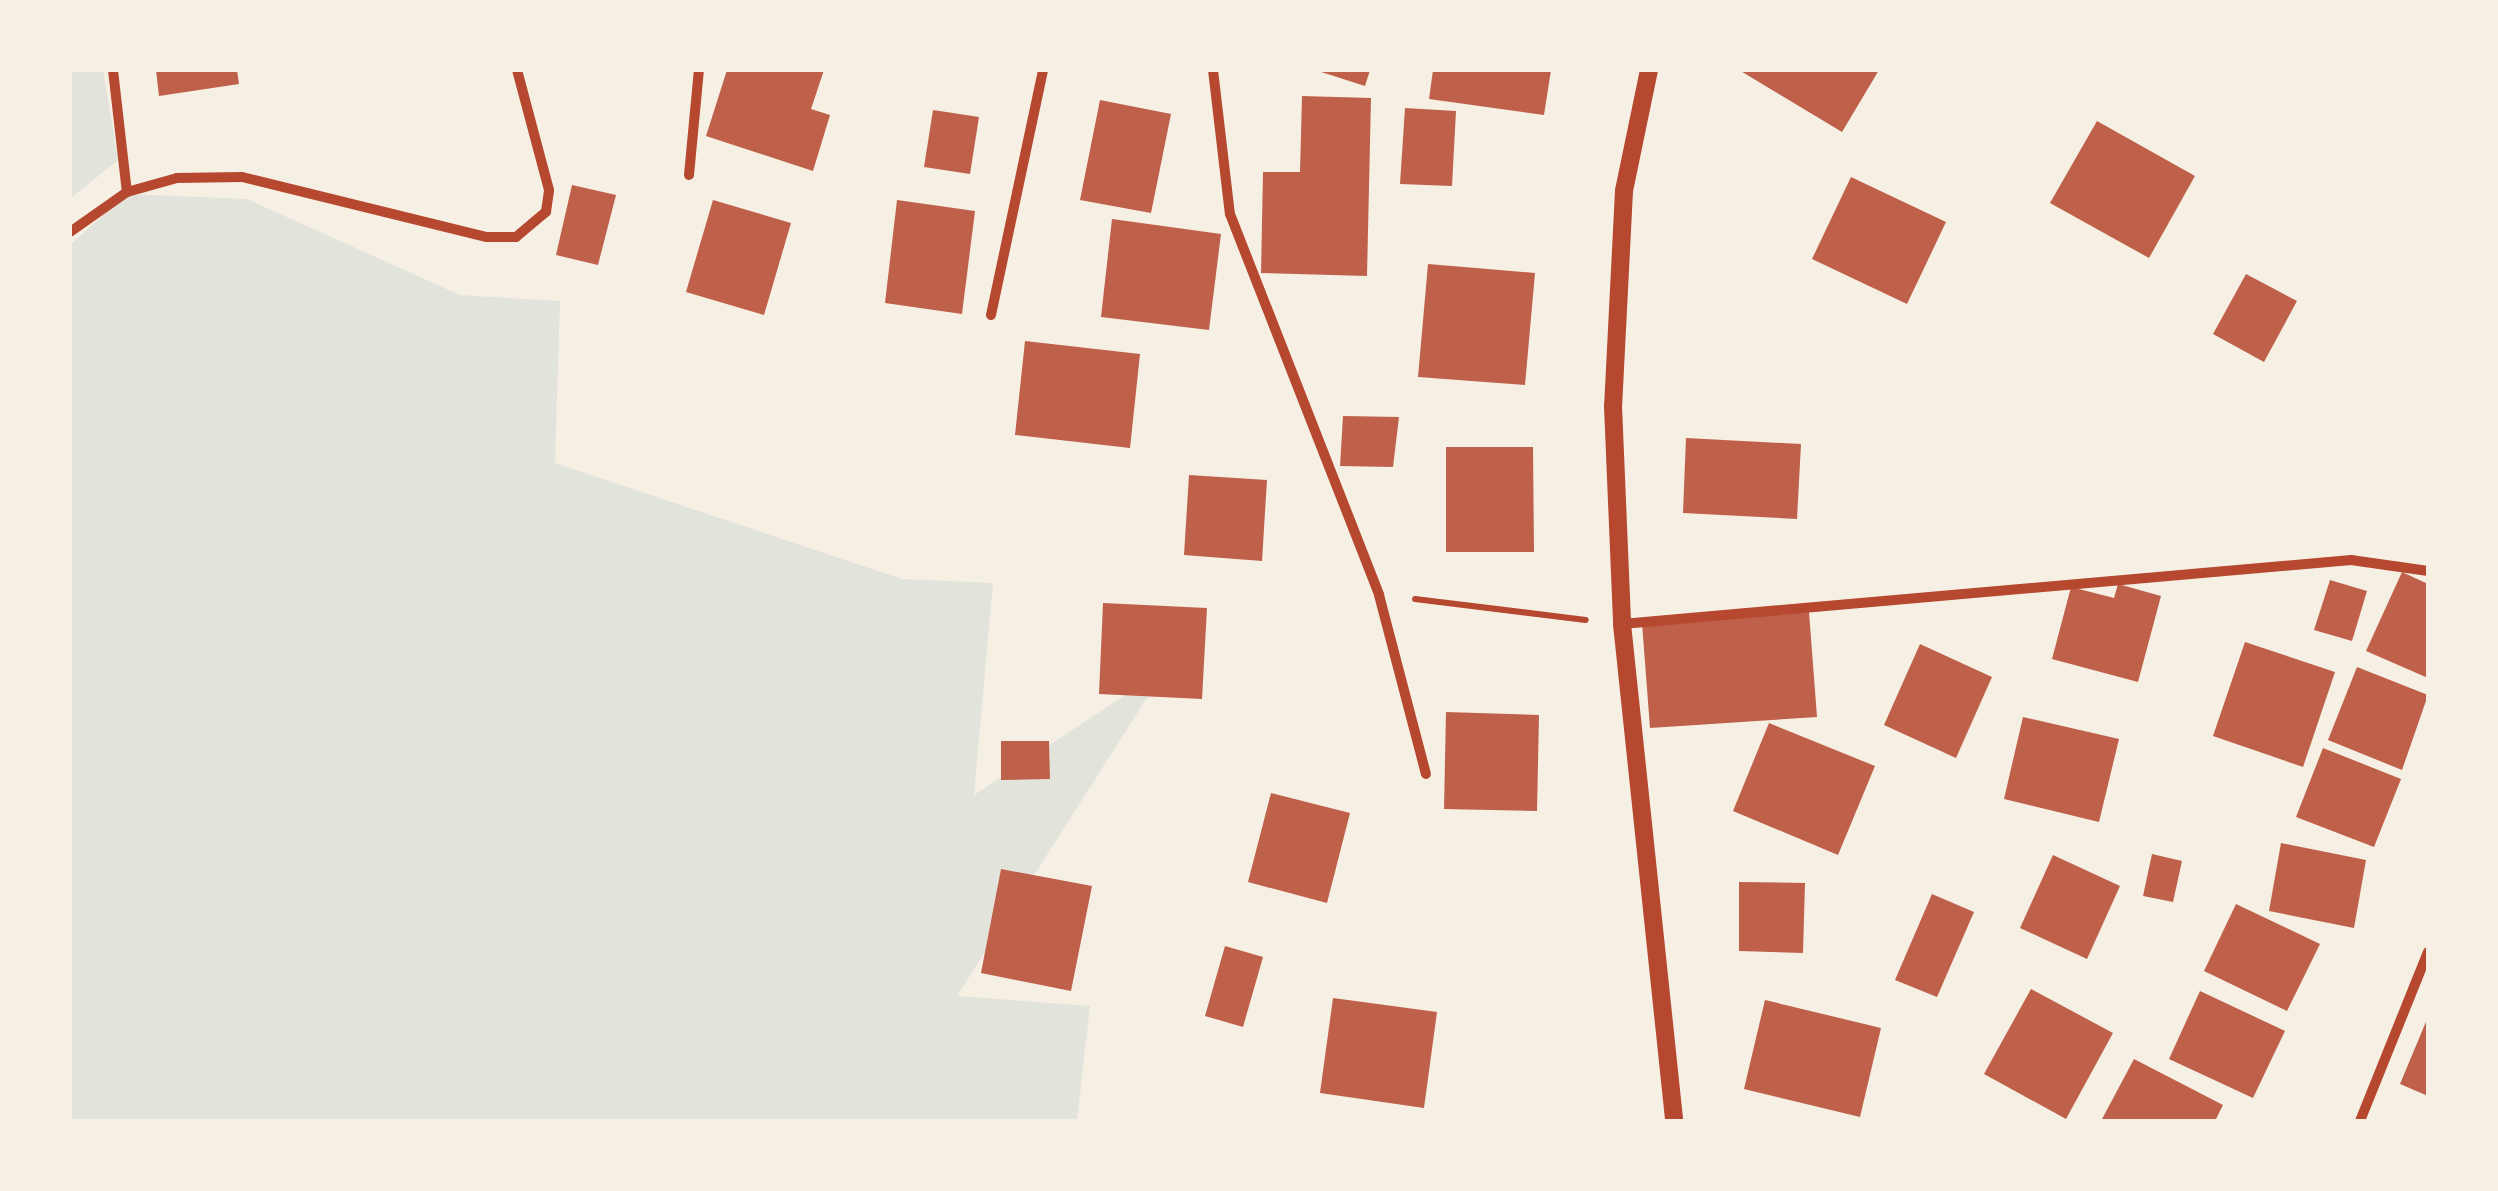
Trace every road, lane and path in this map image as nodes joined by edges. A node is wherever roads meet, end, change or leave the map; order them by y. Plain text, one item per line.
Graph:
1 (113, 70) edge
2 (517, 70) edge
3 (699, 70) edge
4 (1043, 70) edge
5 (1214, 70) edge
6 (1650, 70) edge
7 (689, 175) dead end
8 (127, 192) junction
9 (70, 232) edge
10 (992, 315) dead end
11 (2428, 570) edge
12 (1380, 595) junction
13 (1622, 624) junction
14 (1426, 774) dead end
15 (2428, 952) edge
16 (1674, 1121) edge
17 (2360, 1121) edge

1 - 8 street
2 - 8 street
3 - 7 street
4 - 10 street
5 - 12 street
6 - 13 street
8 - 9 street
11 - 13 street
12 - 13 path
12 - 14 street
13 - 16 street
15 - 17 street

